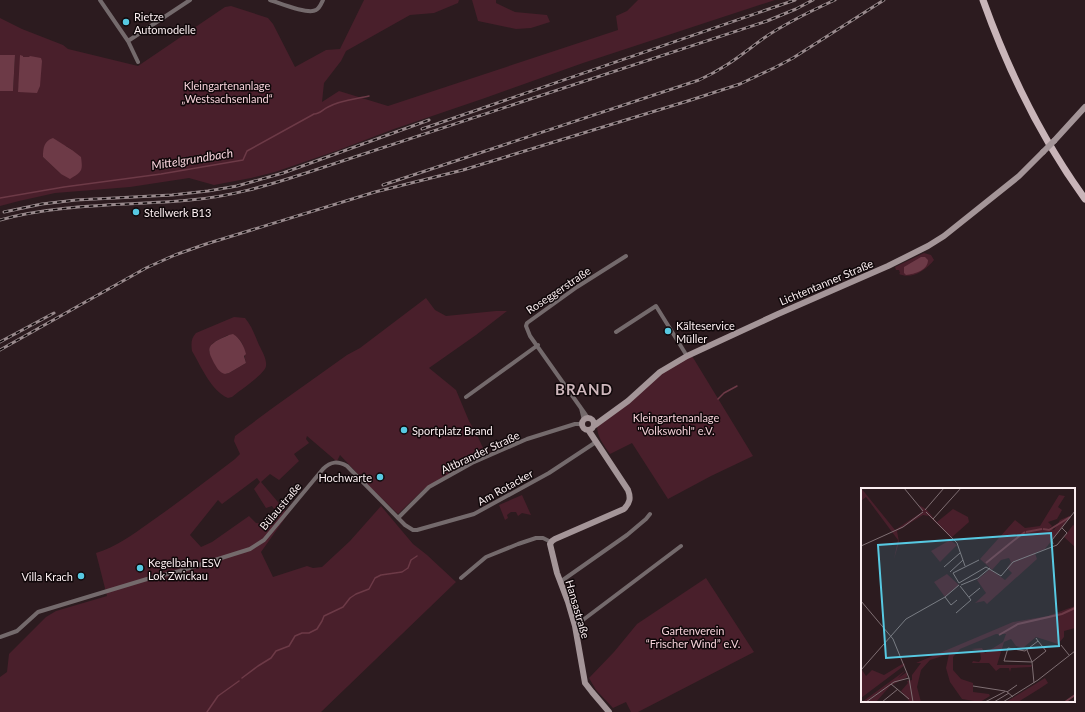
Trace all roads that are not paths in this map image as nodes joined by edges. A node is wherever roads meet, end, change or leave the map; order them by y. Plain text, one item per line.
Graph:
1 (100, 0) edge
2 (190, 0) edge
3 (270, 0) edge
4 (323, 0) edge
5 (983, 0) edge
6 (128, 41) junction
7 (138, 62) dead end
8 (1085, 108) edge
9 (1085, 199) edge
10 (626, 256) dead end
11 (616, 332) dead end
12 (538, 345) junction
13 (687, 356) junction
14 (466, 396) dead end
15 (589, 424) junction
16 (596, 442) junction
17 (650, 514) dead end
18 (398, 518) junction
19 (413, 530) joint
20 (551, 542) junction
21 (681, 546) dead end
22 (461, 578) dead end
23 (560, 582) junction
24 (575, 626) junction
25 (0, 637) edge
26 (609, 712) edge

1 - 6 street
2 - 6 street
3 - 4 street
5 - 9 main road
6 - 7 street
8 - 13 street, Lichtentanner Straße, bridge
10 - 12 street, Roseggerstraße
11 - 13 street
12 - 14 street
12 - 15 street, Roseggerstraße
13 - 15 street, Lichtentanner Straße
15 - 16 street
15 - 18 street, Altbrander Straße
16 - 19 street, Am Rotacker
16 - 20 street
17 - 23 street
18 - 19 street, Bülaustraße
18 - 25 street, Bülaustraße
20 - 22 street
20 - 23 street, Hansastraße
21 - 24 street
23 - 24 street, Hansastraße
24 - 26 street, Hansastraße

